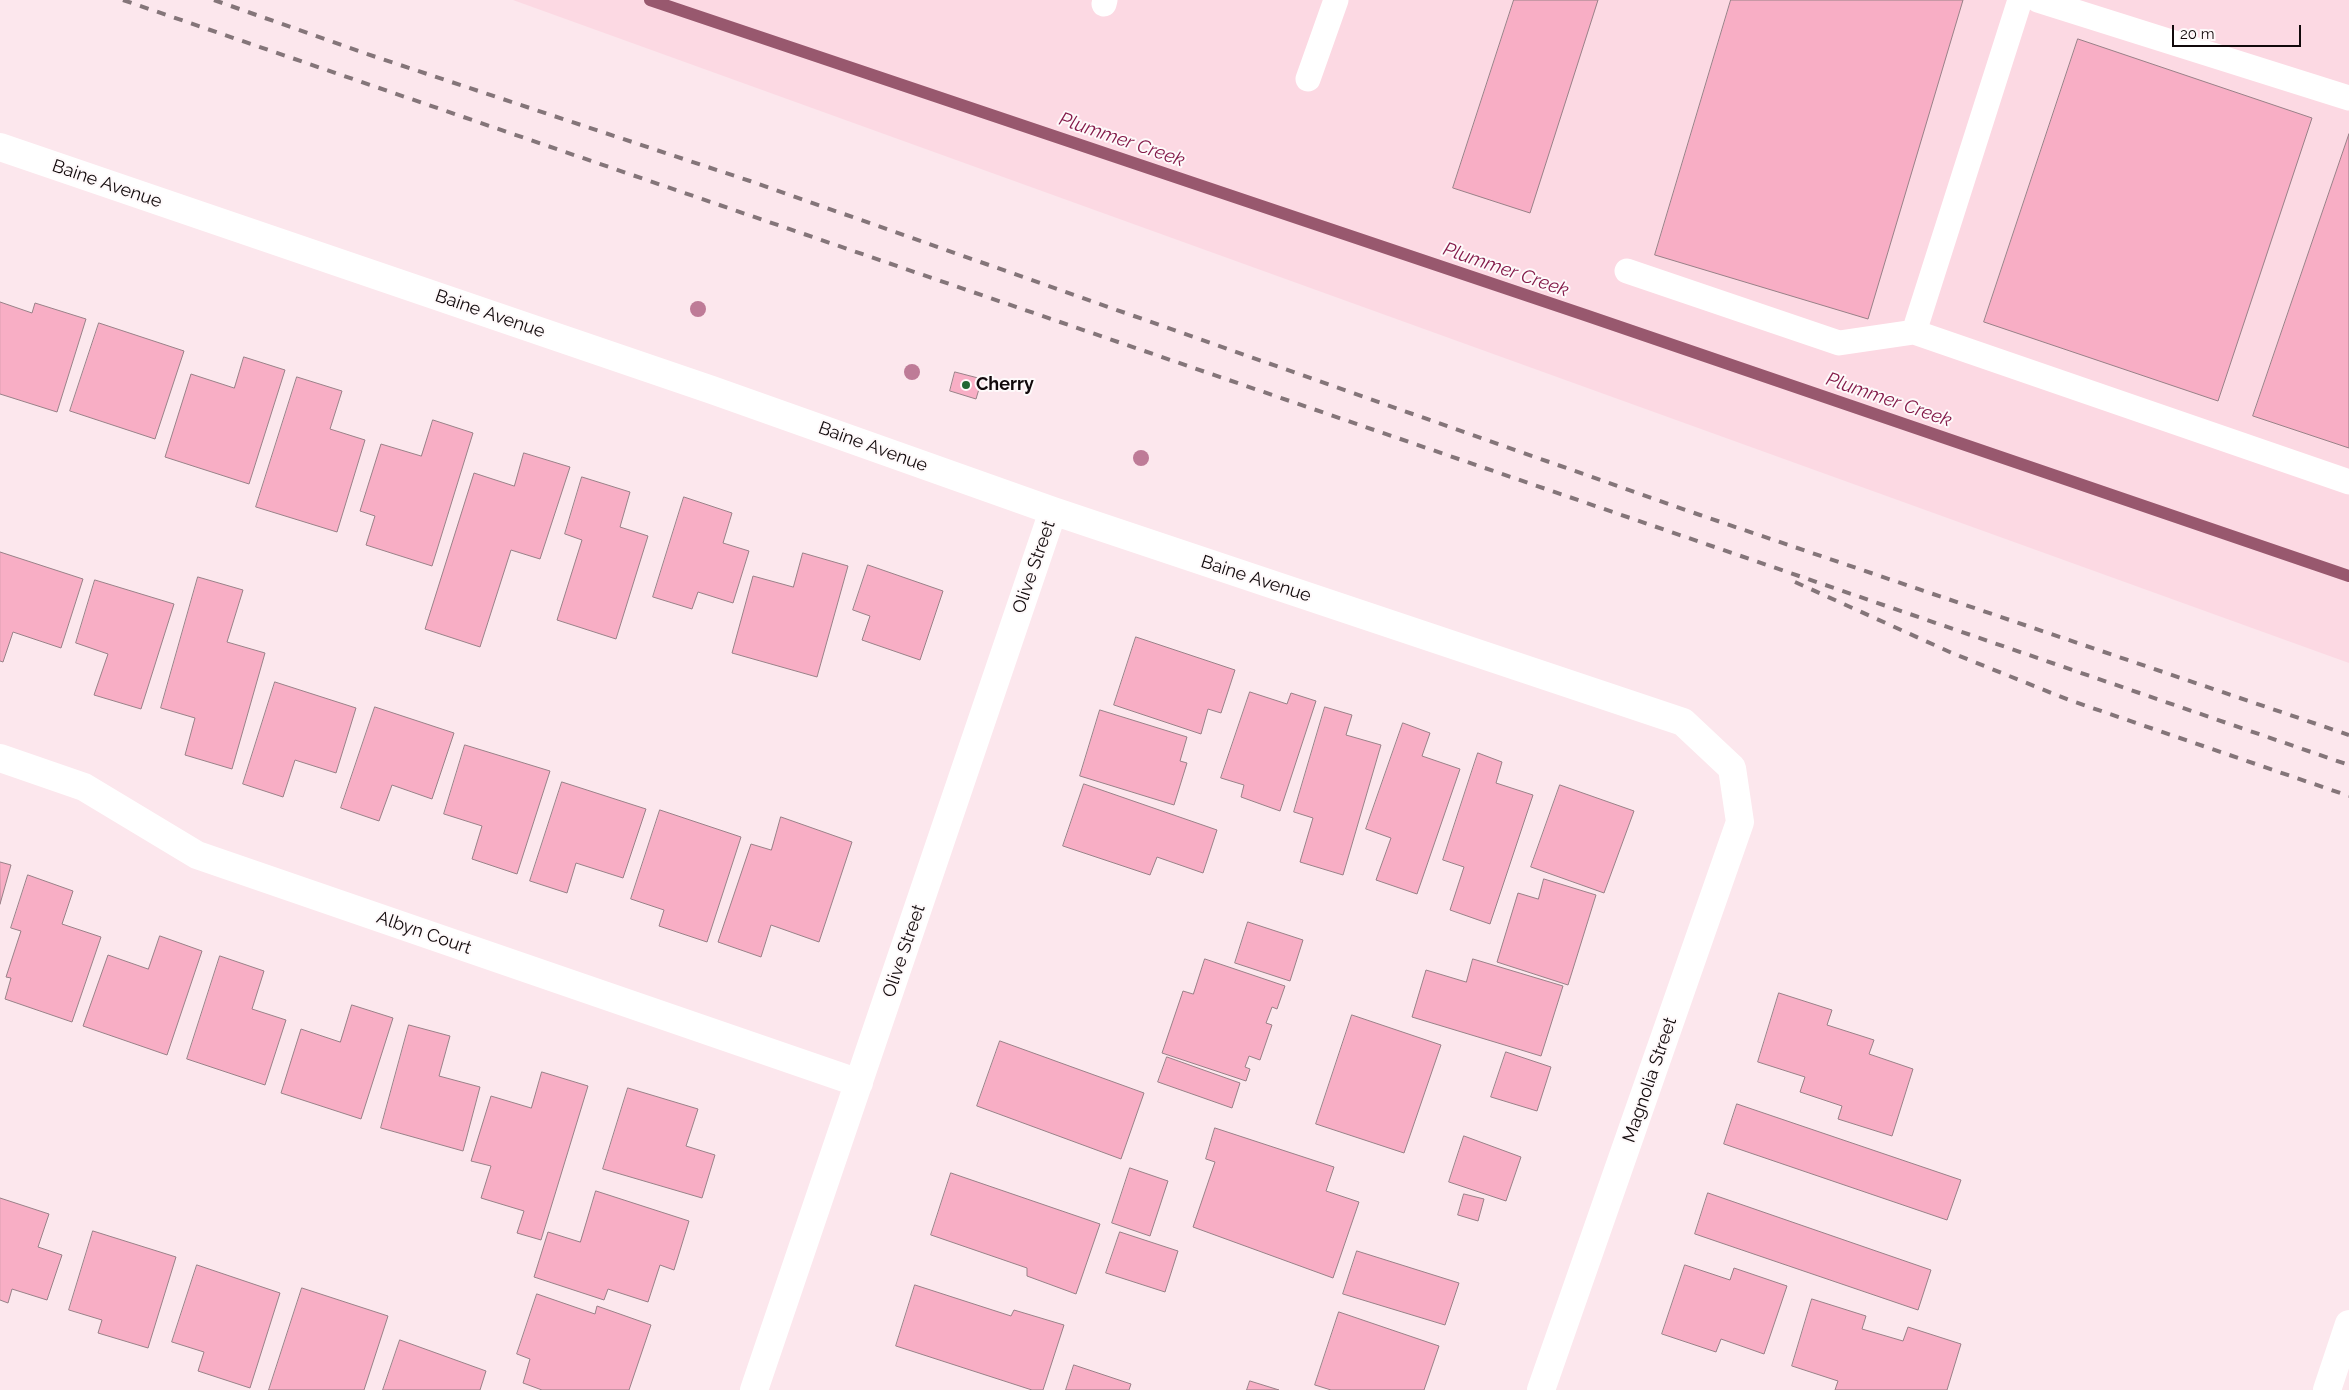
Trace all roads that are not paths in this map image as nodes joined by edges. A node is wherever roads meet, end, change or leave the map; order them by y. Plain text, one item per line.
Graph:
1 (1336, 0) edge
2 (2020, 0) edge
3 (2038, 0) edge
4 (1308, 79) dead end
5 (2349, 98) edge
6 (0, 147) edge
7 (1627, 271) dead end
8 (1914, 332) junction
9 (2349, 482) edge
10 (1053, 511) junction
11 (0, 758) edge
12 (1732, 768) joint
13 (859, 1083) junction
14 (2349, 1324) edge
15 (754, 1390) edge
16 (1541, 1390) edge
17 (2327, 1390) edge

1 - 4 lane
2 - 8 lane
3 - 5 lane
6 - 10 street, Baine Avenue
7 - 8 lane
8 - 9 lane
10 - 12 street, Baine Avenue
10 - 13 street, Olive Street
11 - 13 street, Albyn Court
12 - 16 street, Magnolia Street
13 - 15 street, Olive Street
14 - 17 street

